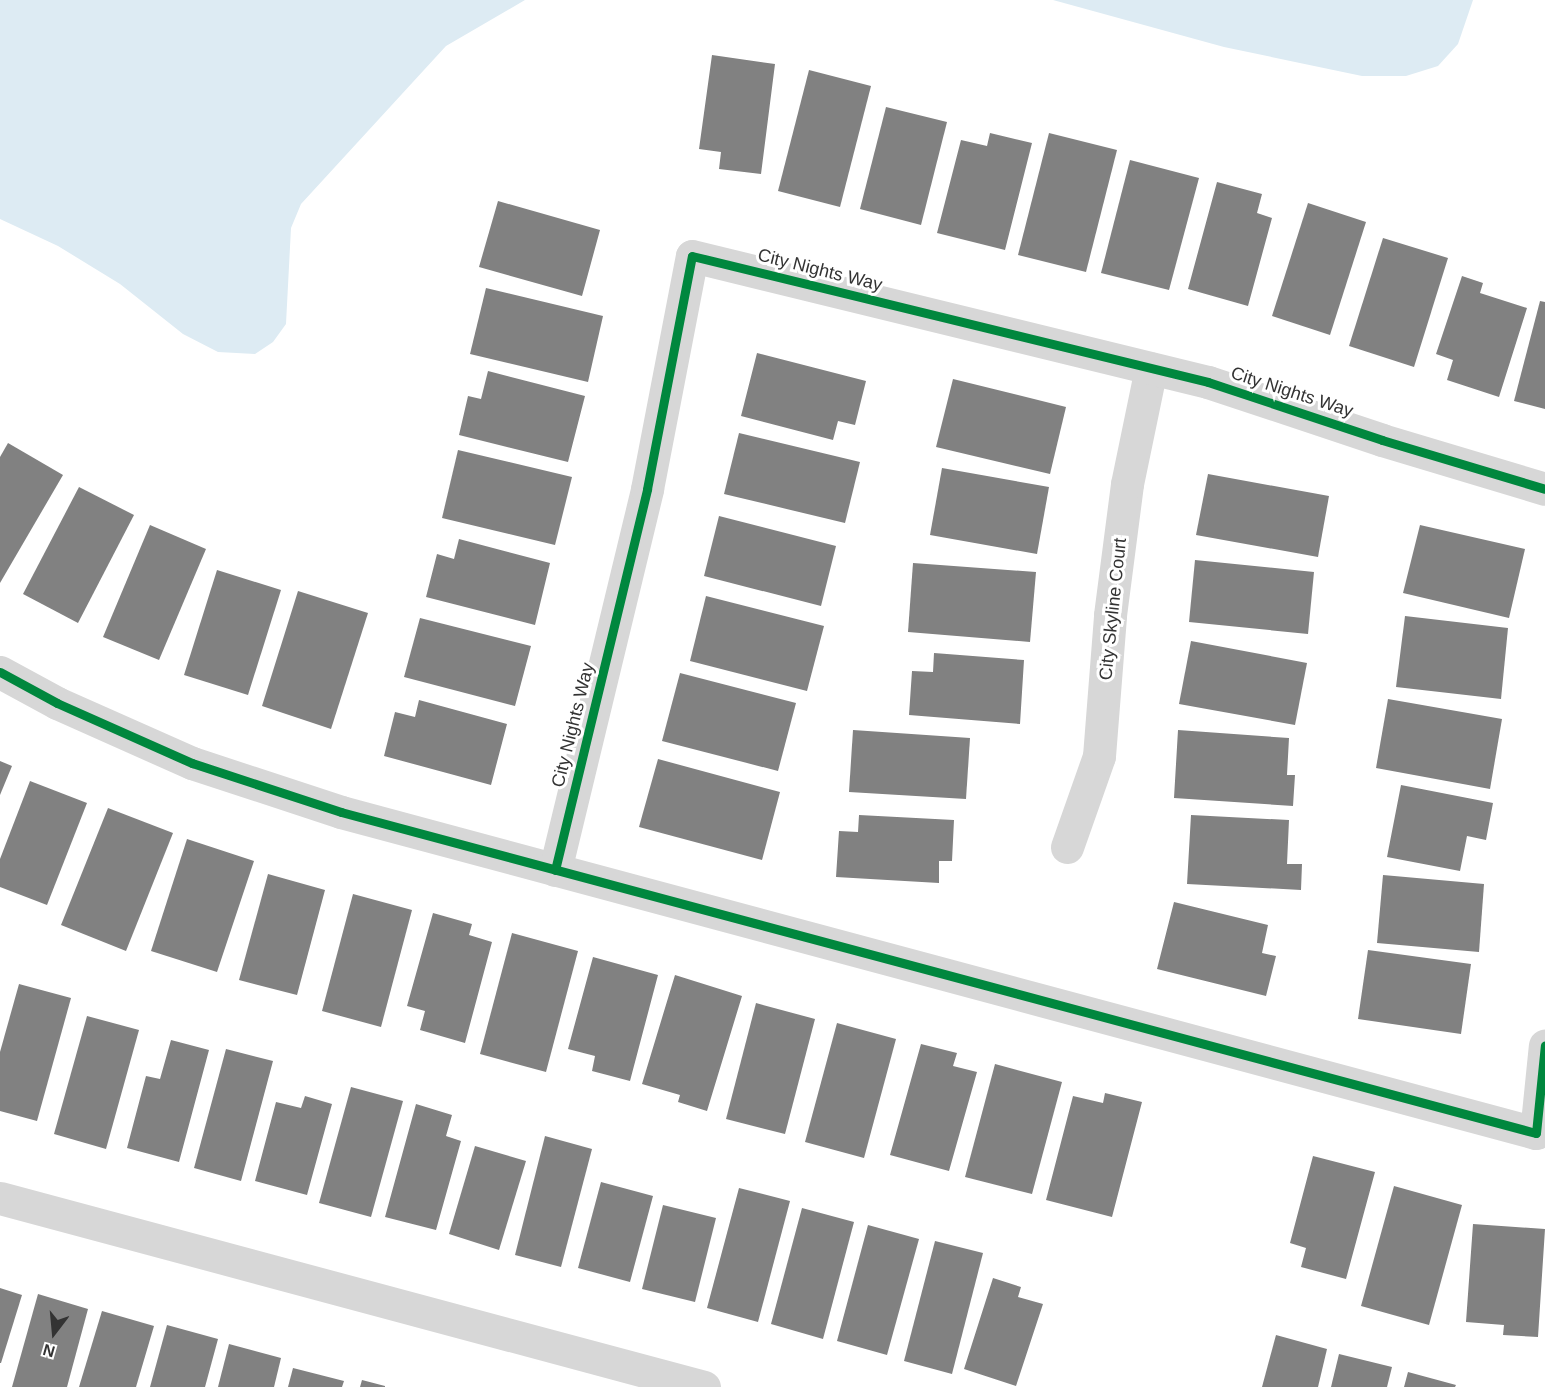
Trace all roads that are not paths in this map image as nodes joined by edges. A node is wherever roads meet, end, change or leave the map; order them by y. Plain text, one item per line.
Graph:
1 (1151, 368) junction
2 (1545, 489) edge
3 (0, 672) edge
4 (1067, 847) dead end
5 (555, 870) junction
6 (1545, 1045) edge
7 (0, 1198) edge
8 (704, 1387) edge

1 - 2 street, City Nights Way
1 - 4 street, City Skyline Court
1 - 5 street, City Nights Way
3 - 5 street
5 - 6 street
7 - 8 street

